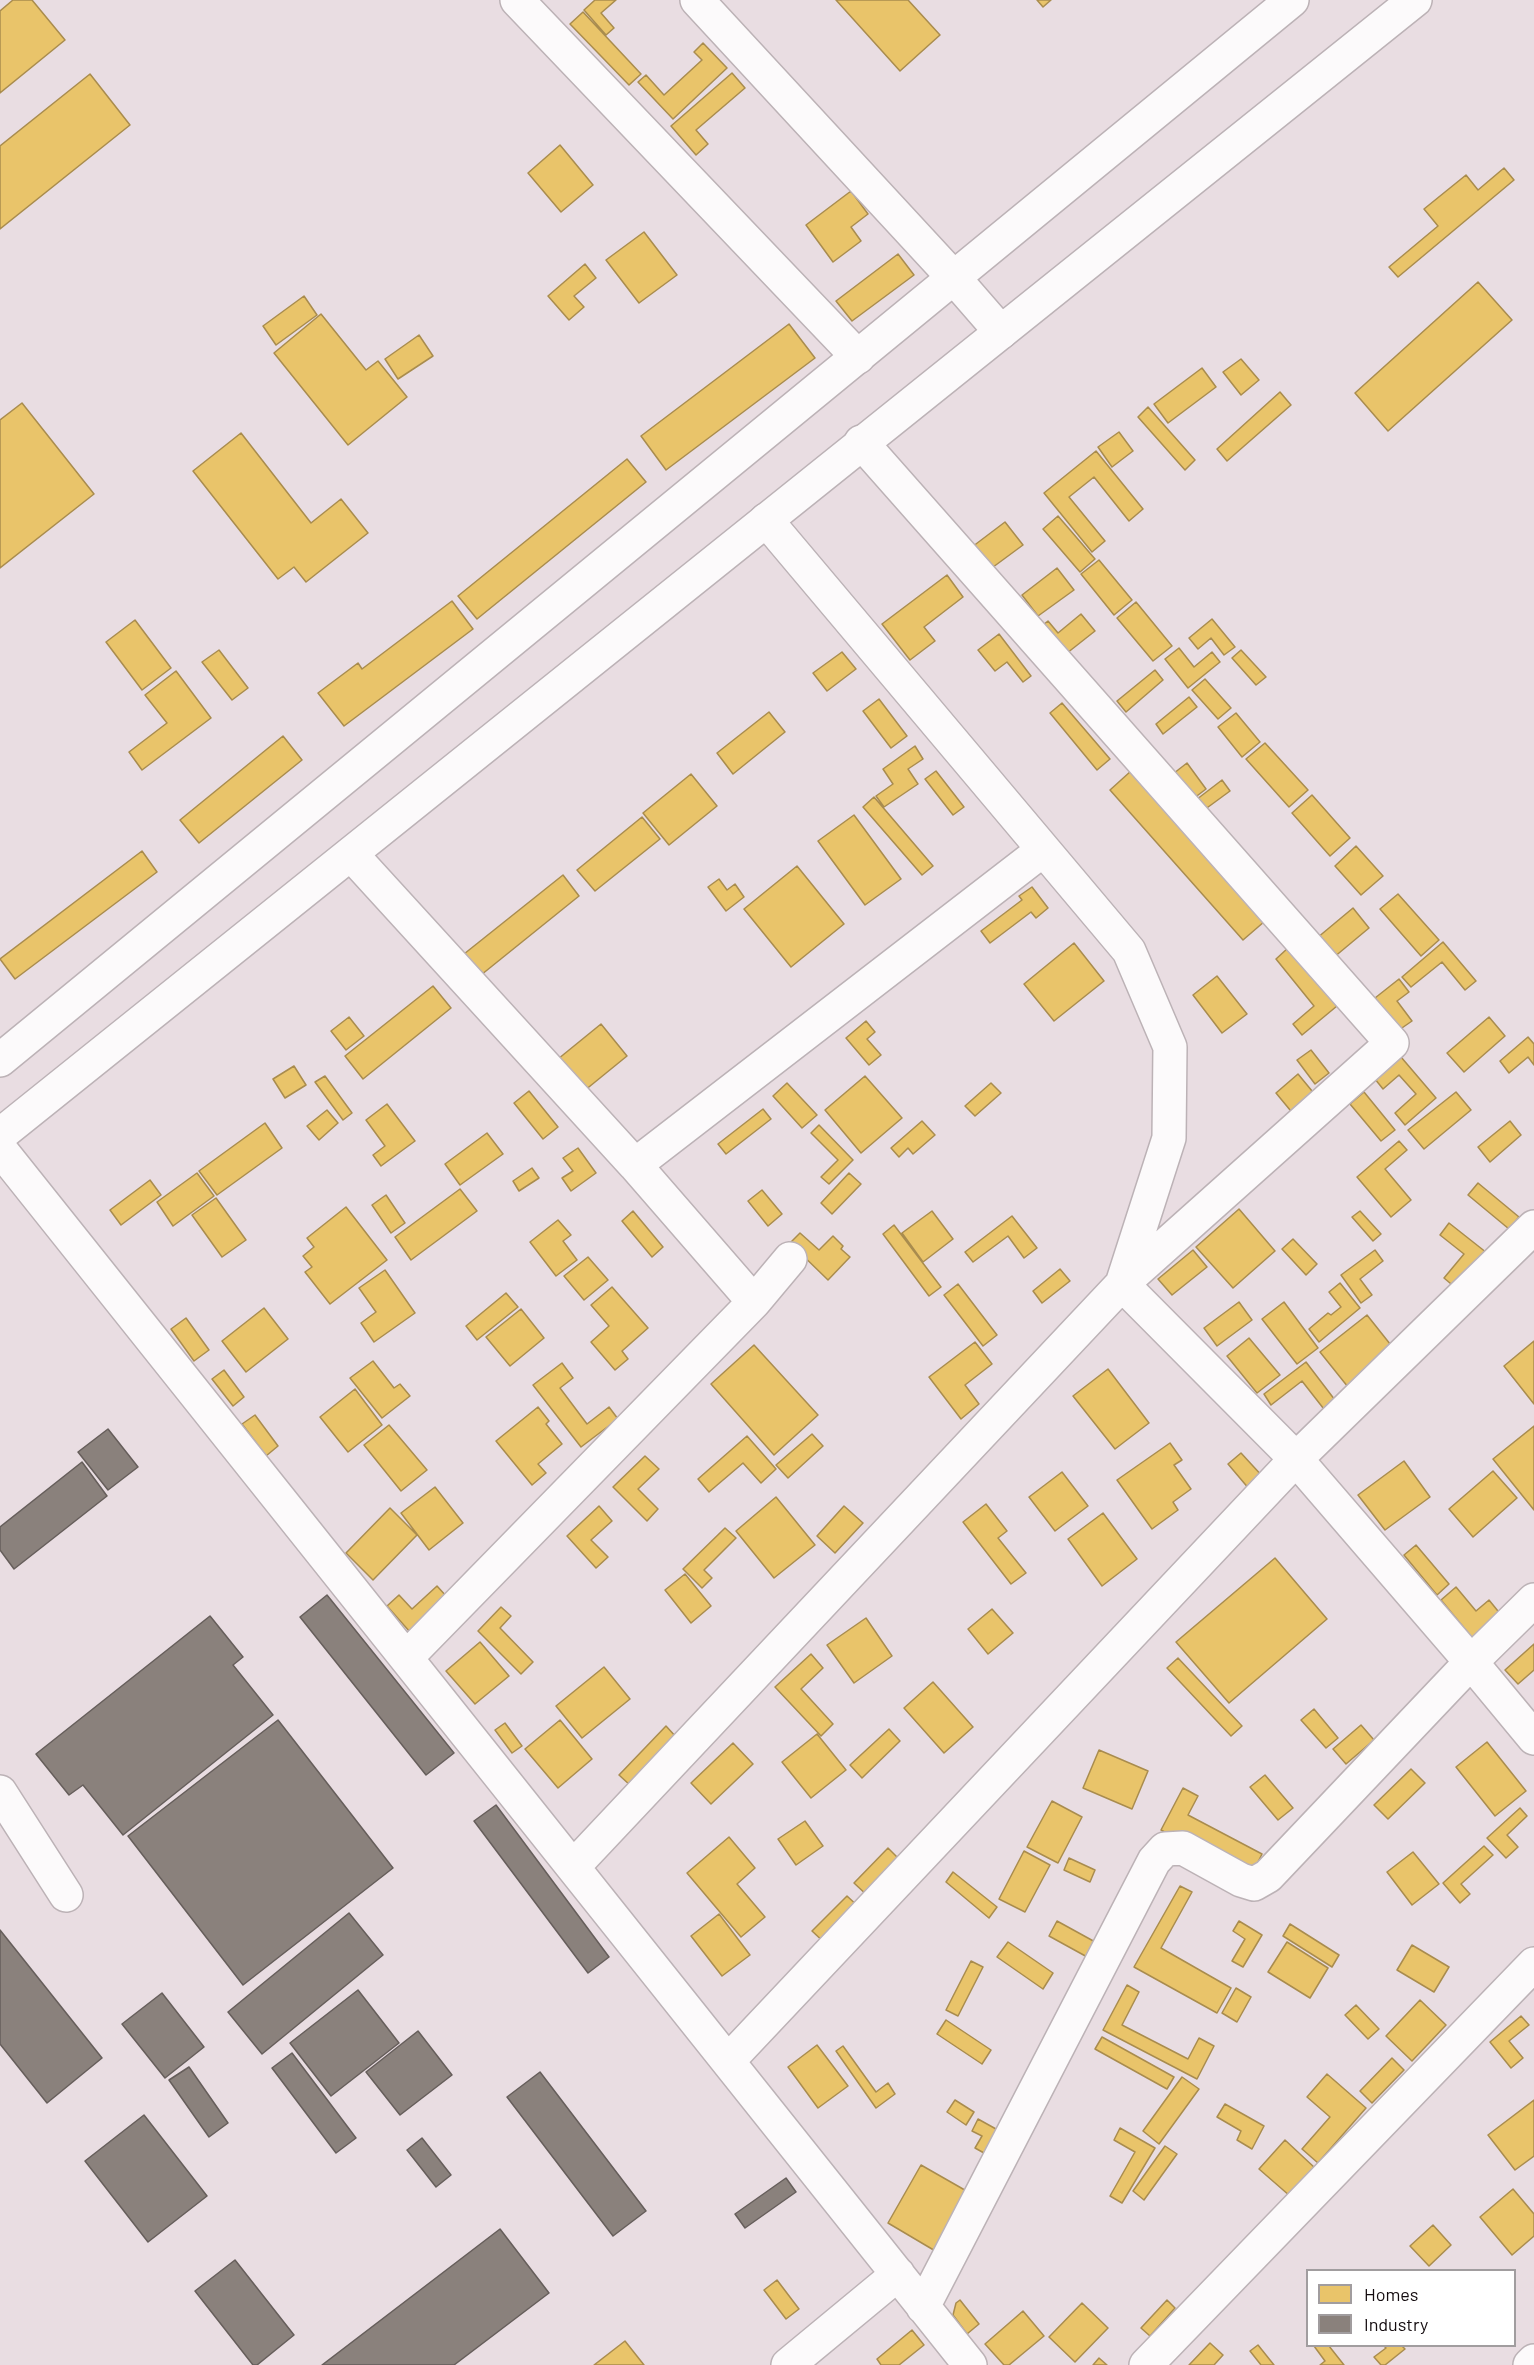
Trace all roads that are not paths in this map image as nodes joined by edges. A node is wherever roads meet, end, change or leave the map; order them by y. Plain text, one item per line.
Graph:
1 (517, 0) edge
2 (696, 0) edge
3 (1292, 0) edge
4 (1415, 0) edge
5 (954, 278) junction
6 (1001, 332) junction
7 (858, 357) junction
8 (861, 442) junction
9 (766, 520) junction
10 (1043, 850) junction
11 (351, 854) junction
12 (0, 1060) edge
13 (0, 1134) edge
14 (0, 1149) edge
15 (635, 1165) junction
16 (1534, 1227) edge
17 (790, 1259) dead end
18 (1122, 1284) junction
19 (754, 1302) junction
20 (1296, 1459) junction
21 (1534, 1600) edge
22 (406, 1658) junction
23 (1471, 1662) junction
24 (1534, 1738) edge
25 (0, 1792) edge
26 (573, 1867) junction
27 (66, 1895) dead end
28 (1534, 1964) edge
29 (728, 2061) junction
30 (898, 2274) junction
31 (923, 2307) junction
32 (1534, 2361) edge
33 (788, 2365) edge
34 (970, 2365) edge
35 (1146, 2365) edge
36 (1530, 2365) edge

1 - 7 street
2 - 5 street
3 - 5 street
4 - 6 street
5 - 6 street
5 - 7 street
6 - 8 street
7 - 12 street
8 - 9 street
8 - 18 street
9 - 10 street
9 - 11 street
10 - 15 street
10 - 18 street
11 - 13 street
11 - 15 street
14 - 22 street
15 - 19 street
16 - 20 street
17 - 19 street
18 - 20 street
18 - 26 street
19 - 22 street
20 - 23 street
20 - 29 street
21 - 23 street
22 - 26 street
23 - 24 street
23 - 31 street
25 - 27 street
26 - 29 street
28 - 35 street
29 - 30 street
30 - 31 street
30 - 33 street
31 - 34 street
32 - 36 street

